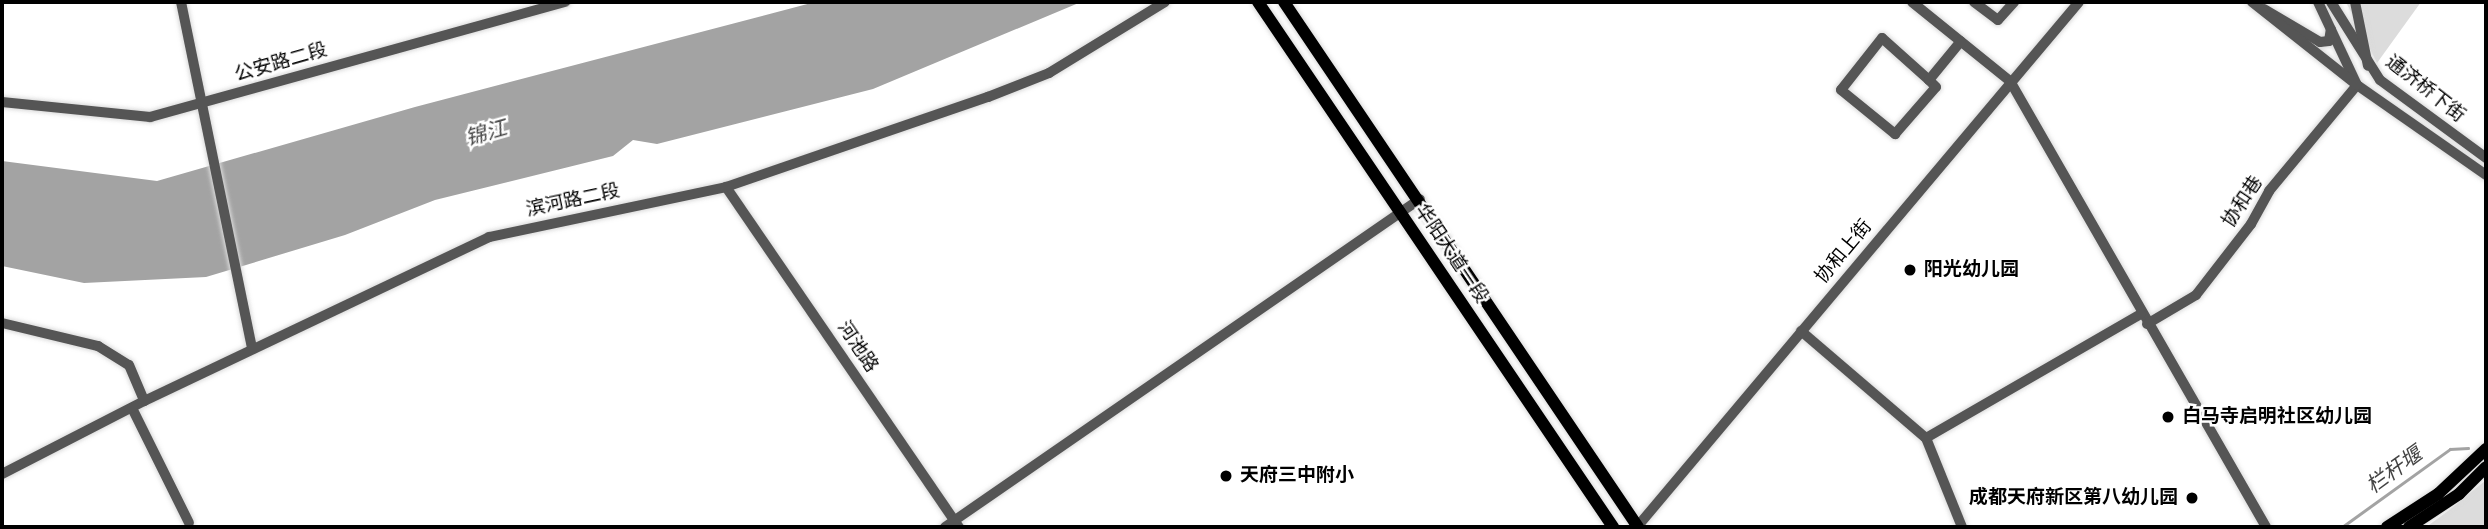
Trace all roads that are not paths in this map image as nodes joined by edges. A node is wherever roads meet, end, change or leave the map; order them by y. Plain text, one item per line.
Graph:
1 (181, 2) edge
2 (565, 2) edge
3 (1165, 2) edge
4 (1258, 2) edge
5 (1284, 2) edge
6 (1975, 2) edge
7 (2014, 2) edge
8 (2079, 2) edge
9 (2318, 2) edge
10 (2331, 2) edge
11 (2355, 2) edge
12 (1919, 4) edge
13 (2255, 4) edge
14 (2331, 29) junction
15 (1961, 41) junction
16 (2368, 66) junction
17 (1929, 80) junction
18 (2010, 81) junction
19 (2357, 85) junction
20 (2, 102) edge
21 (199, 104) junction
22 (2486, 158) edge
23 (2486, 175) edge
24 (726, 187) junction
25 (1420, 199) junction
26 (1401, 214) junction
27 (2141, 314) junction
28 (2, 323) edge
29 (2147, 324) junction
30 (1801, 331) junction
31 (252, 349) junction
32 (144, 401) junction
33 (132, 408) junction
34 (1926, 438) junction
35 (2486, 449) edge
36 (2486, 467) edge
37 (2, 474) edge
38 (189, 523) dead end
39 (952, 525) edge
40 (1613, 527) edge
41 (1638, 527) edge
42 (1962, 527) edge
43 (2266, 527) edge
44 (2387, 527) edge
45 (2409, 527) edge

1 - 21 street
2 - 21 street, 公安路二段
3 - 24 street, 滨河路二段
4 - 26 main road, 华阳大道一段
5 - 25 main road, 华阳大道一段
6 - 7 street
8 - 18 street, 协和上街
9 - 14 street, 通济桥下街
10 - 16 street, 通济桥下街
11 - 16 street
12 - 15 street
13 - 14 street, 通济桥下街
13 - 19 street, 通济桥下街
14 - 19 street, 通济桥下街
15 - 17 street
15 - 18 street
16 - 22 street, 通济桥下街
17 - 17 street
18 - 27 street
18 - 30 street, 协和上街
19 - 23 street, 通济桥下街
19 - 29 street, 协和巷
20 - 21 street, 公安路二段
21 - 31 street
24 - 31 street, 滨河路二段
24 - 39 street, 河池路
25 - 26 street
25 - 41 main road, 华阳大道一段
26 - 39 street
26 - 40 main road, 华阳大道一段
27 - 29 street
27 - 34 street
28 - 32 street
29 - 43 street
30 - 34 street
30 - 41 street, 协和上街
31 - 32 street, 滨河路二段
32 - 33 street, 滨河路二段
33 - 37 street, 滨河路二段
33 - 38 street
34 - 42 street
35 - 44 main road
36 - 45 main road

